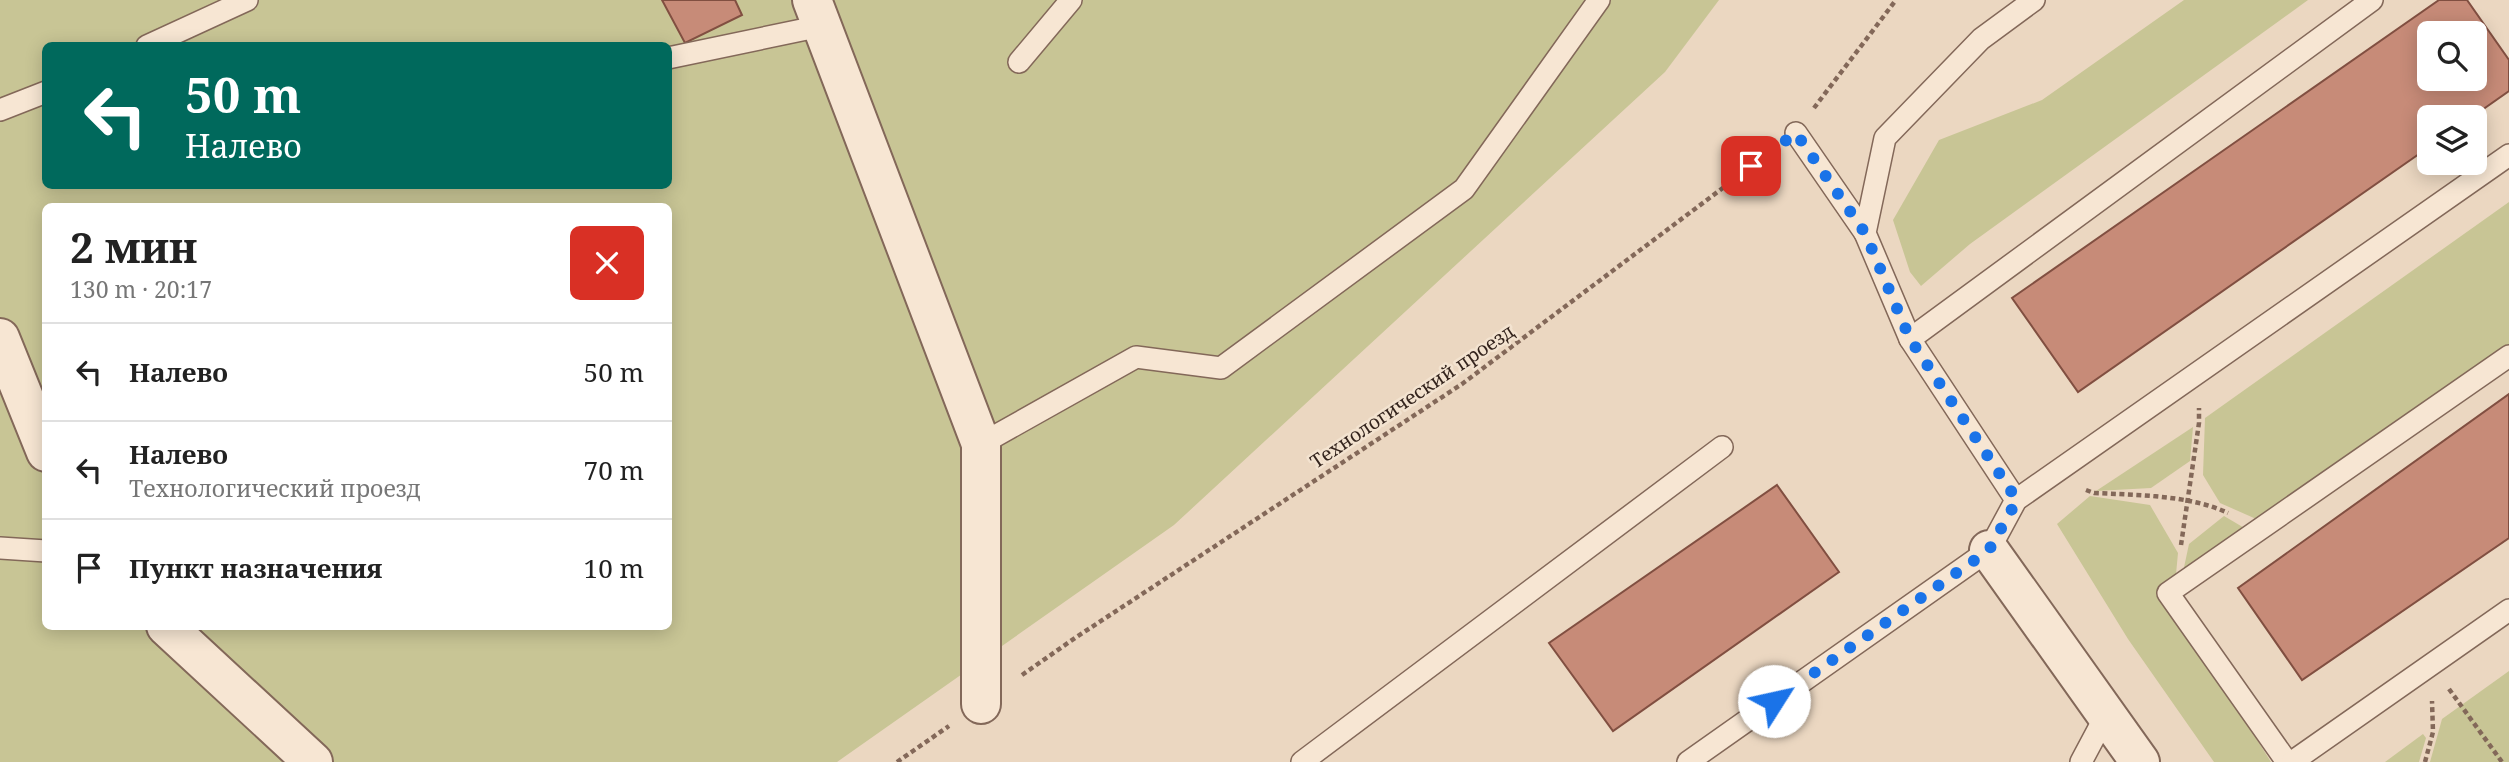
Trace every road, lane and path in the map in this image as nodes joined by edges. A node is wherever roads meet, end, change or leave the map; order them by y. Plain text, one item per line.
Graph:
1 (247, 0) edge
2 (1071, 0) edge
3 (1599, 0) edge
4 (1896, 0) edge
5 (2034, 0) edge
6 (2372, 0) edge
7 (816, 13) edge
8 (156, 42) edge
9 (672, 57) edge
10 (1019, 62) dead end
11 (42, 94) edge
12 (0, 110) edge
13 (1796, 133) junction
14 (2509, 155) edge
15 (1865, 233) junction
16 (0, 338) edge
17 (1910, 339) junction
18 (2509, 356) edge
19 (2198, 373) junction
20 (42, 442) edge
21 (981, 444) junction
22 (1722, 447) dead end
23 (2051, 475) junction
24 (2017, 500) junction
25 (2187, 502) junction
26 (2259, 528) junction
27 (0, 548) edge
28 (1989, 550) junction
29 (42, 551) edge
30 (2175, 589) junction
31 (2509, 610) edge
32 (170, 630) edge
33 (2431, 665) junction
34 (981, 704) junction
35 (2106, 715) junction
36 (313, 762) edge
37 (897, 762) edge
38 (1302, 762) edge
39 (1688, 762) edge
40 (2081, 762) edge
41 (2140, 762) edge
42 (2290, 762) edge
43 (2425, 762) edge
44 (2502, 762) edge

1 - 8 lane
2 - 10 lane
3 - 21 lane
4 - 13 path, Технологический проезд
5 - 15 lane
6 - 17 lane
7 - 9 lane
7 - 21 street
11 - 12 lane
13 - 15 lane
13 - 34 path, Технологический проезд
14 - 19 lane
15 - 17 lane
16 - 20 street
17 - 24 lane
18 - 26 lane
19 - 23 lane
19 - 25 path
21 - 34 street
22 - 38 lane
23 - 24 lane
23 - 25 path
24 - 28 lane
25 - 26 path
25 - 30 path
26 - 30 lane
27 - 29 lane
28 - 35 street
28 - 39 lane
30 - 42 lane
31 - 33 lane
32 - 36 street
33 - 42 lane
33 - 43 path
33 - 44 path
34 - 37 path, Технологический проезд
35 - 40 lane
35 - 41 street

